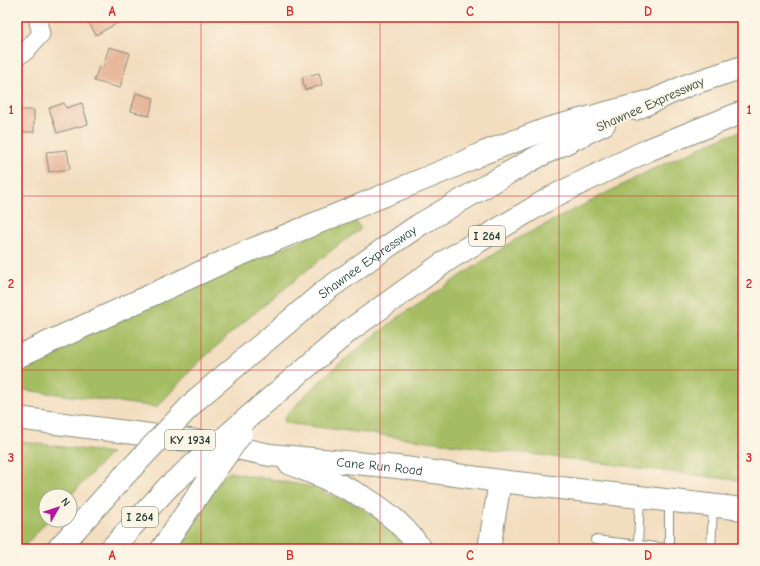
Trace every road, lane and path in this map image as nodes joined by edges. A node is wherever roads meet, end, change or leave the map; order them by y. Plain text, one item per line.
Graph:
1 (38, 17) edge
2 (17, 57) edge
3 (743, 67) edge
4 (647, 102) junction
5 (743, 112) edge
6 (17, 357) edge
7 (260, 407) junction
8 (17, 418) edge
9 (270, 455) junction
10 (500, 480) junction
11 (640, 497) junction
12 (669, 500) junction
13 (713, 505) junction
14 (743, 509) edge
15 (595, 540) dead end
16 (638, 545) junction
17 (669, 548) edge
18 (58, 549) edge
19 (111, 549) edge
20 (162, 549) edge
21 (421, 549) edge
22 (489, 549) edge
23 (674, 549) edge
24 (710, 549) edge

1 - 2 street
3 - 4 main road, Shawnee Expressway
4 - 6 main road
4 - 18 main road, Shawnee Expressway, bridge
5 - 7 main road, I 264
7 - 19 main road, I 264, bridge
7 - 20 main road, bridge
8 - 9 main road, Cane Run Road / KY 1934
9 - 10 main road, Cane Run Road / KY 1934
9 - 21 main road
10 - 11 main road, Cane Run Road / KY 1934
10 - 22 main road
11 - 12 main road, Cane Run Road / KY 1934
11 - 16 lane
12 - 13 main road, Cane Run Road / KY 1934
12 - 17 lane
13 - 14 main road, Cane Run Road / KY 1934
13 - 24 lane
15 - 16 lane
16 - 17 lane
17 - 23 lane

